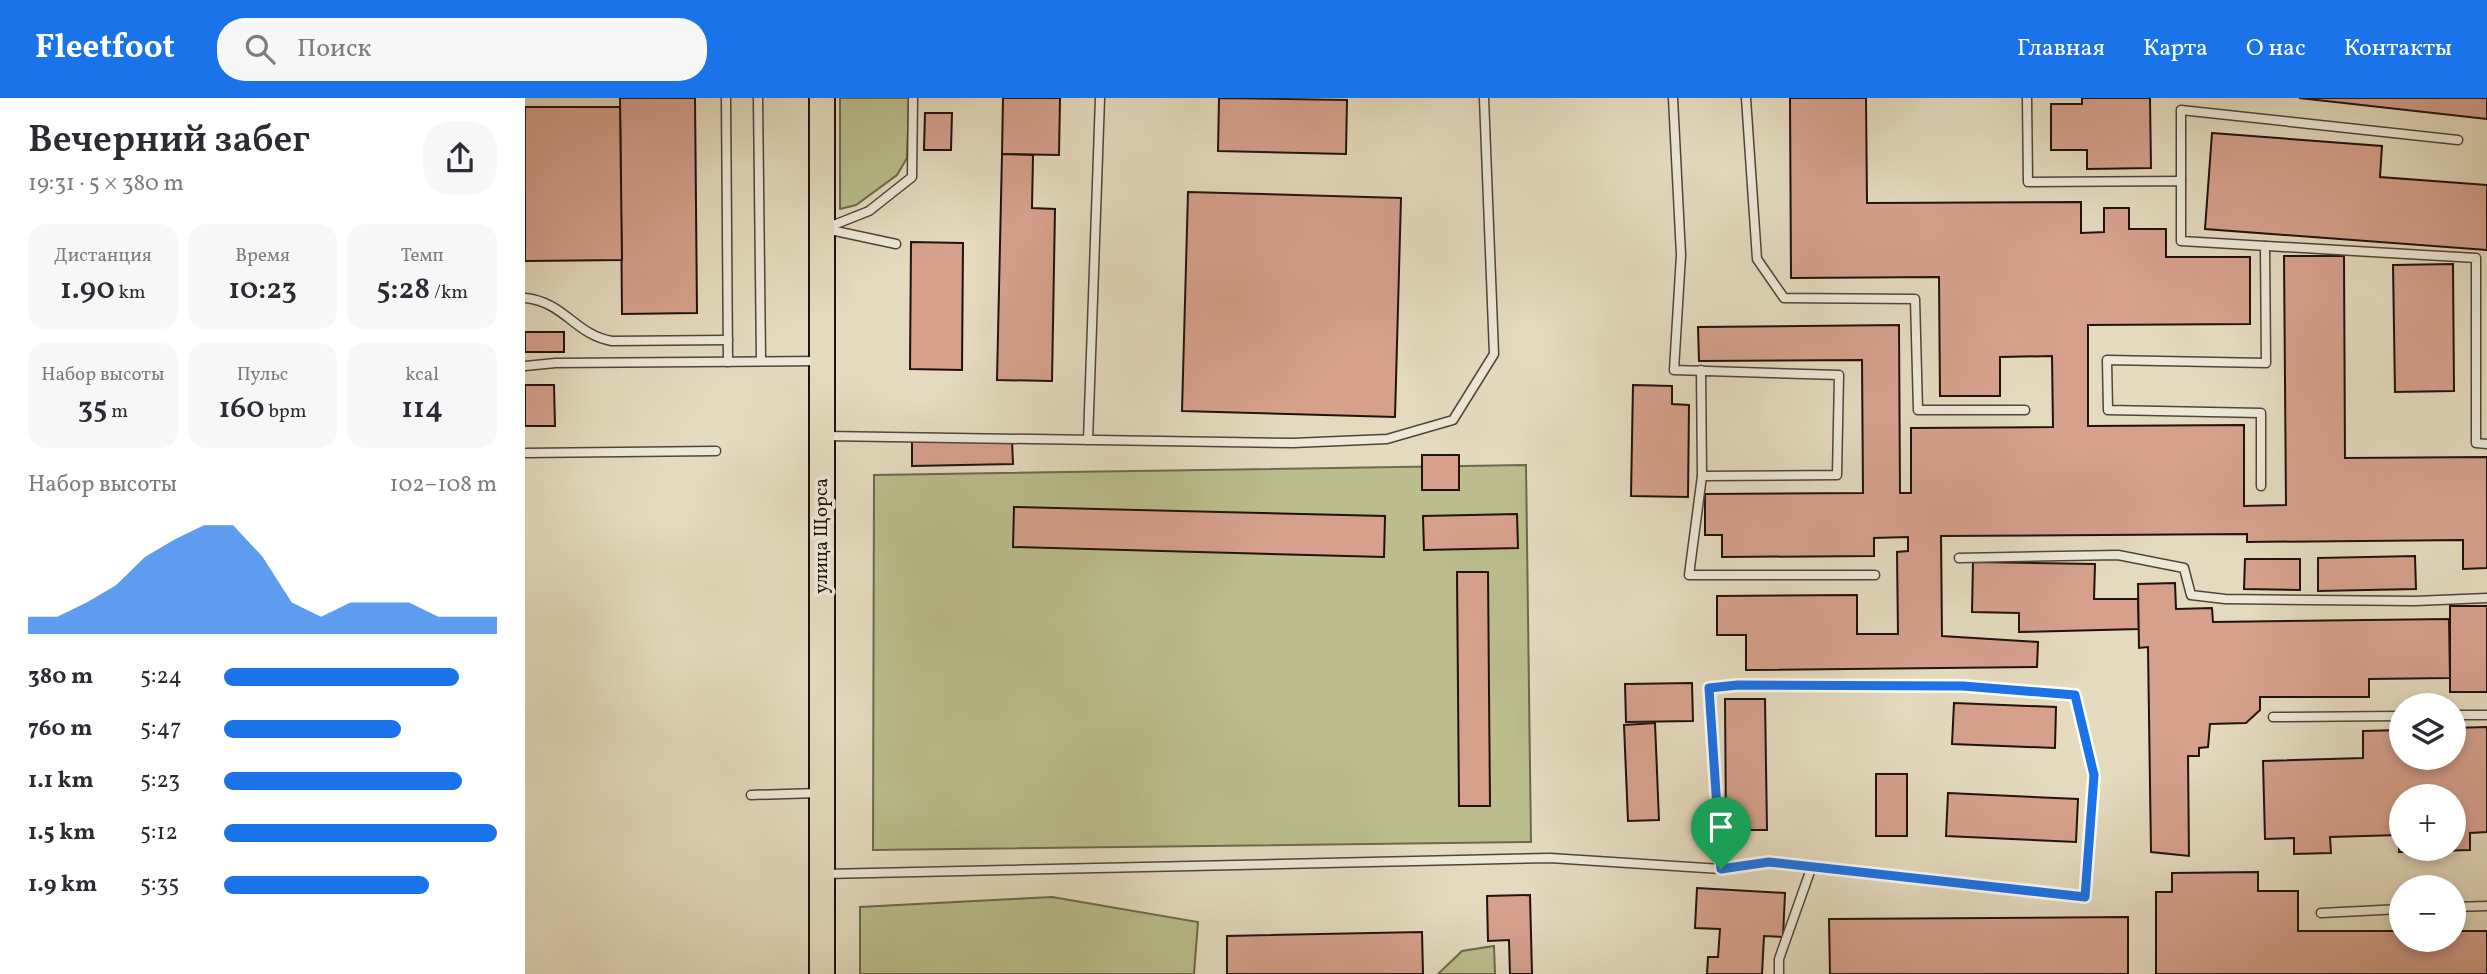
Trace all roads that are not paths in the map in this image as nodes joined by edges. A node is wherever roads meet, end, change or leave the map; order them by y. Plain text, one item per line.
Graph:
1 (726, 98) edge
2 (758, 98) edge
3 (823, 98) edge
4 (913, 98) edge
5 (1100, 98) edge
6 (1484, 98) edge
7 (1673, 98) edge
8 (1746, 98) edge
9 (2027, 98) edge
10 (2458, 140) dead end
11 (2181, 181) junction
12 (824, 229) junction
13 (896, 244) dead end
14 (2265, 246) junction
15 (525, 298) edge
16 (728, 340) junction
17 (822, 361) junction
18 (728, 362) junction
19 (761, 362) junction
20 (525, 366) edge
21 (1701, 370) junction
22 (2025, 410) dead end
23 (822, 436) junction
24 (1088, 440) junction
25 (2487, 444) edge
26 (716, 451) dead end
27 (525, 453) edge
28 (1703, 476) junction
29 (2261, 486) dead end
30 (1959, 558) dead end
31 (1875, 575) dead end
32 (2487, 598) edge
33 (2466, 715) edge
34 (2487, 715) edge
35 (2389, 716) edge
36 (2273, 717) dead end
37 (821, 793) junction
38 (751, 794) dead end
39 (1812, 866) junction
40 (1721, 869) junction
41 (822, 874) junction
42 (2487, 906) edge
43 (2466, 907) edge
44 (2389, 910) edge
45 (2321, 913) dead end
46 (822, 974) edge
47 (1779, 974) edge

1 - 16 lane
2 - 19 lane
3 - 12 main road, улица Щорса
4 - 12 lane
5 - 24 lane
6 - 24 lane
7 - 21 lane
8 - 22 lane
9 - 11 lane
10 - 11 lane
11 - 14 lane
12 - 13 lane
12 - 17 main road, улица Щорса
14 - 25 lane
14 - 29 lane
15 - 16 lane
16 - 18 lane
17 - 19 lane
17 - 23 main road, улица Щорса
18 - 19 lane
18 - 20 lane
21 - 28 lane
21 - 28 lane
23 - 24 lane
23 - 37 main road, улица Щорса
26 - 27 lane
28 - 31 lane
30 - 32 lane
33 - 34 lane
35 - 36 lane
37 - 38 lane
37 - 41 main road, улица Щорса
39 - 40 lane
39 - 40 lane
39 - 47 lane
40 - 41 lane
41 - 46 main road, улица Щорса
42 - 43 lane
44 - 45 lane

